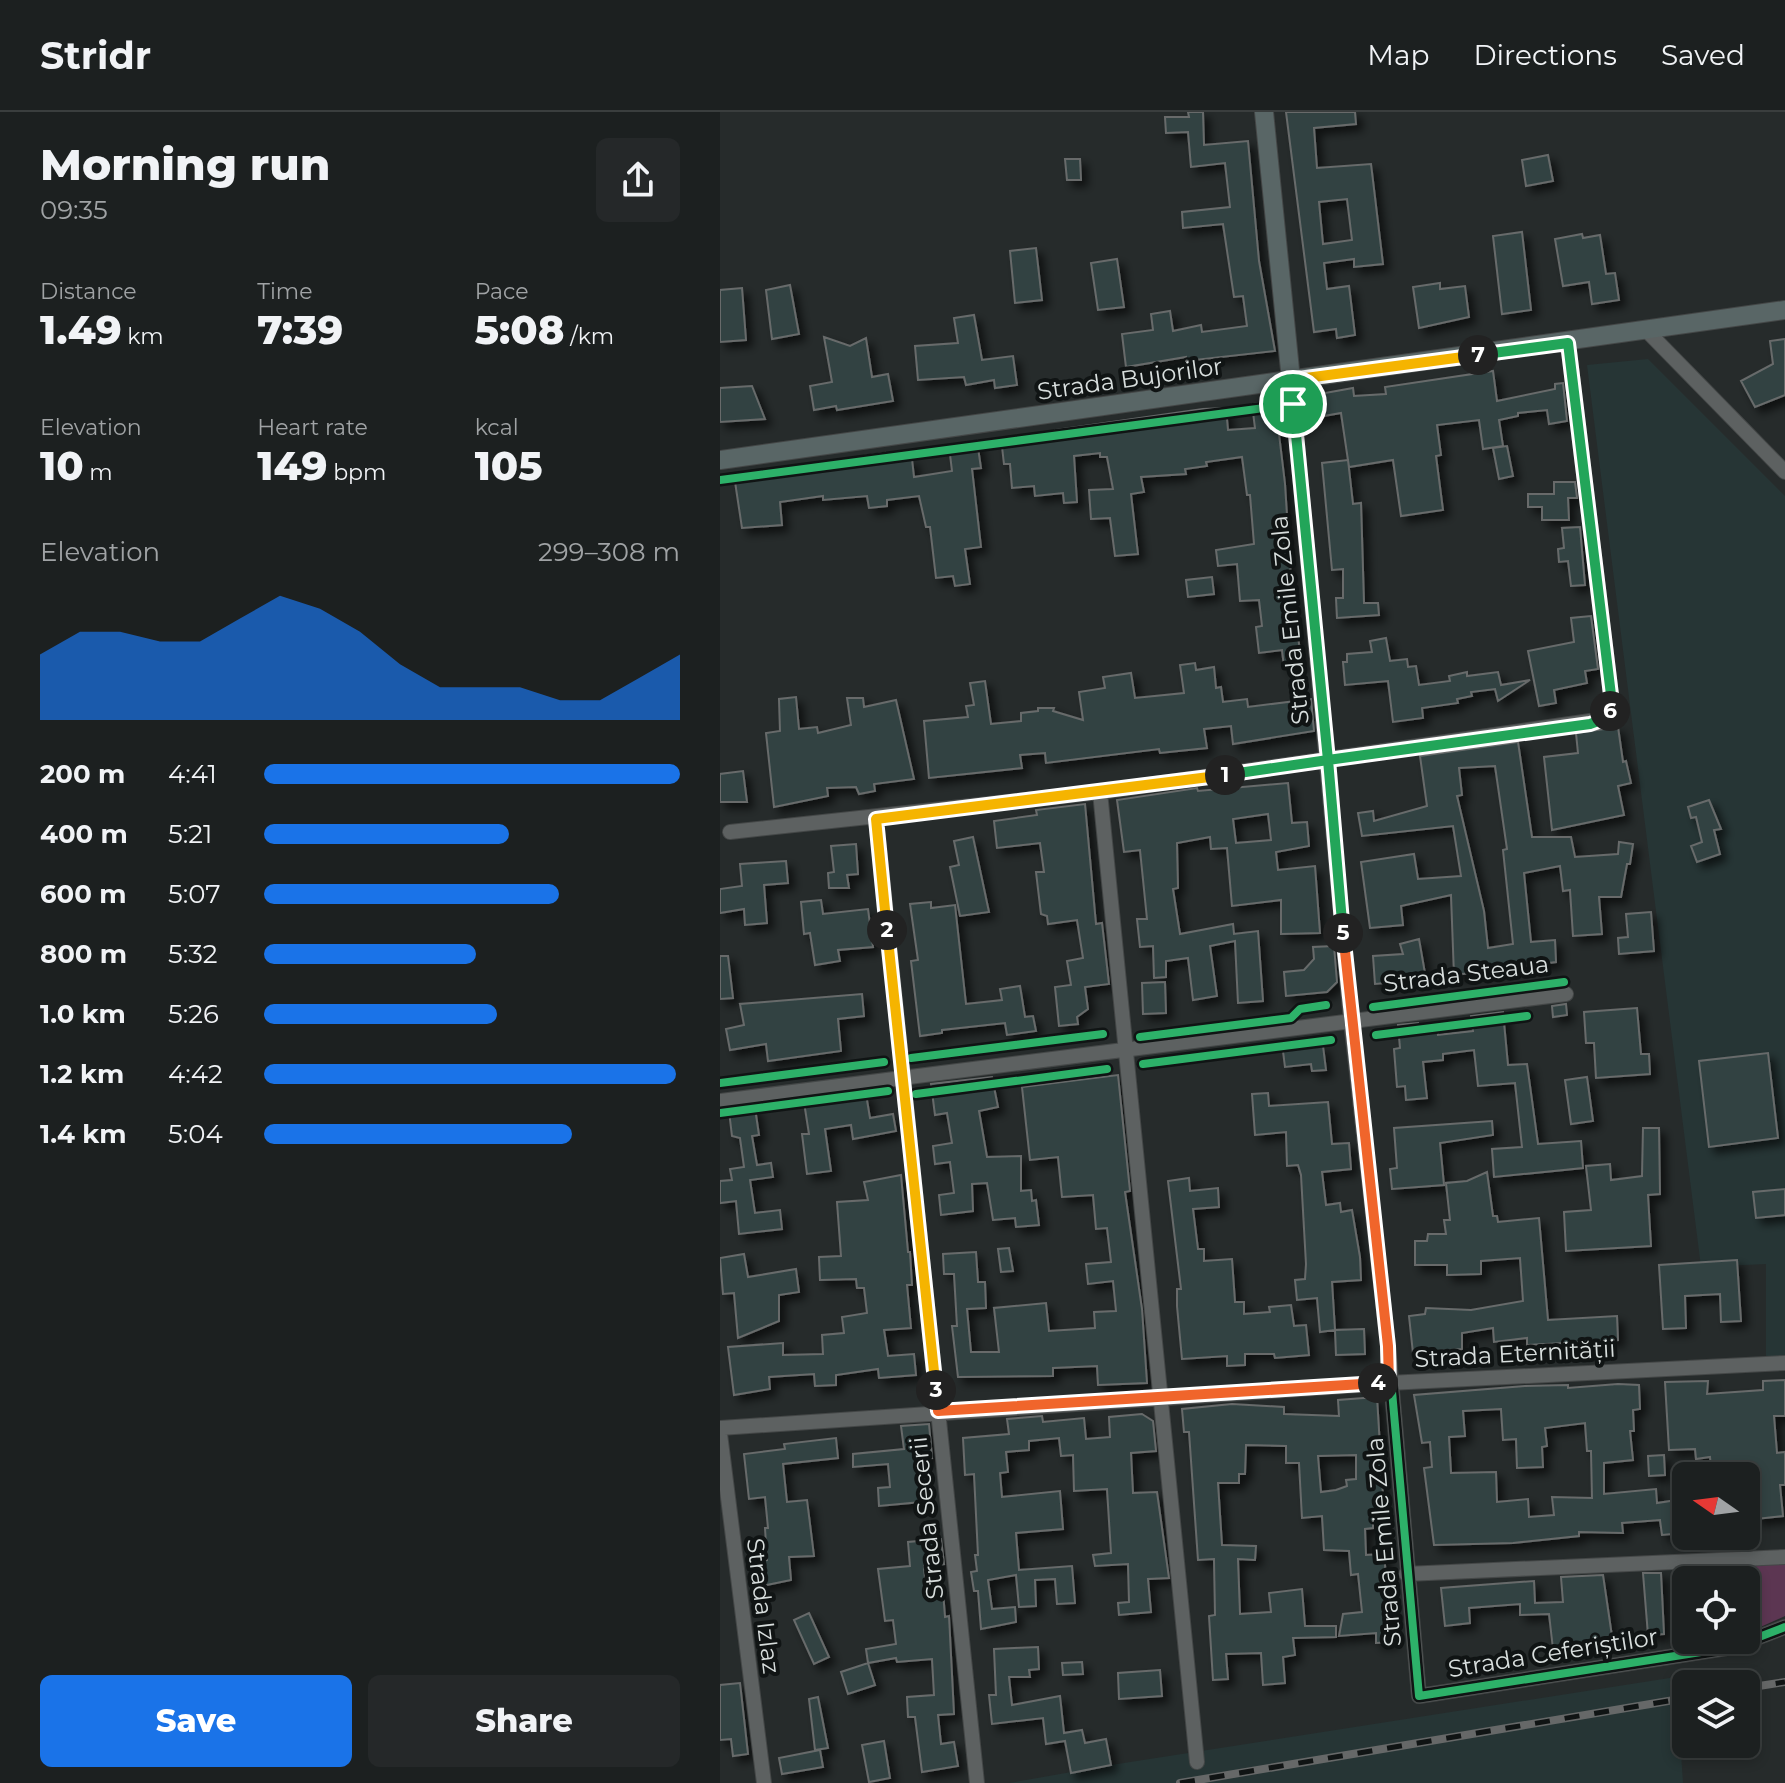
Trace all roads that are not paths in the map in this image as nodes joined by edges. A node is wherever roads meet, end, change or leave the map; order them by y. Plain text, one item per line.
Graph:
1 (1264, 112) edge
2 (1785, 310) edge
3 (1647, 331) junction
4 (1568, 343) junction
5 (1291, 380) junction
6 (720, 460) edge
7 (1785, 472) edge
8 (1328, 760) junction
9 (1100, 792) junction
10 (876, 819) junction
11 (730, 832) dead end
12 (1566, 994) dead end
13 (1351, 1021) junction
14 (1123, 1050) junction
15 (901, 1078) junction
16 (720, 1101) edge
17 (1785, 1363) edge
18 (1389, 1383) junction
19 (1162, 1399) junction
20 (938, 1411) junction
21 (720, 1431) edge
22 (1785, 1557) edge
23 (1406, 1574) junction
24 (1785, 1627) edge
25 (1419, 1696) joint
26 (1197, 1762) dead end
27 (764, 1783) edge
28 (977, 1783) edge

1 - 5 main road, Strada Emile Zola
2 - 3 main road, Strada Bujorilor
3 - 4 main road, Strada Bujorilor
3 - 7 street
4 - 5 main road, Strada Bujorilor
4 - 8 street
5 - 6 main road, Strada Bujorilor
5 - 8 street, Strada Emile Zola
8 - 9 street
8 - 13 street, Strada Emile Zola
9 - 10 street
9 - 14 street
10 - 11 street
10 - 15 street, Strada Secerii
12 - 13 street, Strada Steaua
13 - 14 street, Strada Steaua
13 - 18 street, Strada Emile Zola
14 - 15 street, Strada Steaua
14 - 19 street
15 - 16 street, Strada Steaua
15 - 20 street, Strada Secerii
17 - 18 street, Strada Eternității
18 - 19 street, Strada Eternității
18 - 23 street, Strada Emile Zola
19 - 20 street, Strada Eternității
19 - 26 street
20 - 21 street, Strada Eternității
20 - 28 street, Strada Secerii
21 - 27 street, Strada Izlaz
22 - 23 street
23 - 25 street, Strada Emile Zola
24 - 25 street, Strada Ceferiștilor

